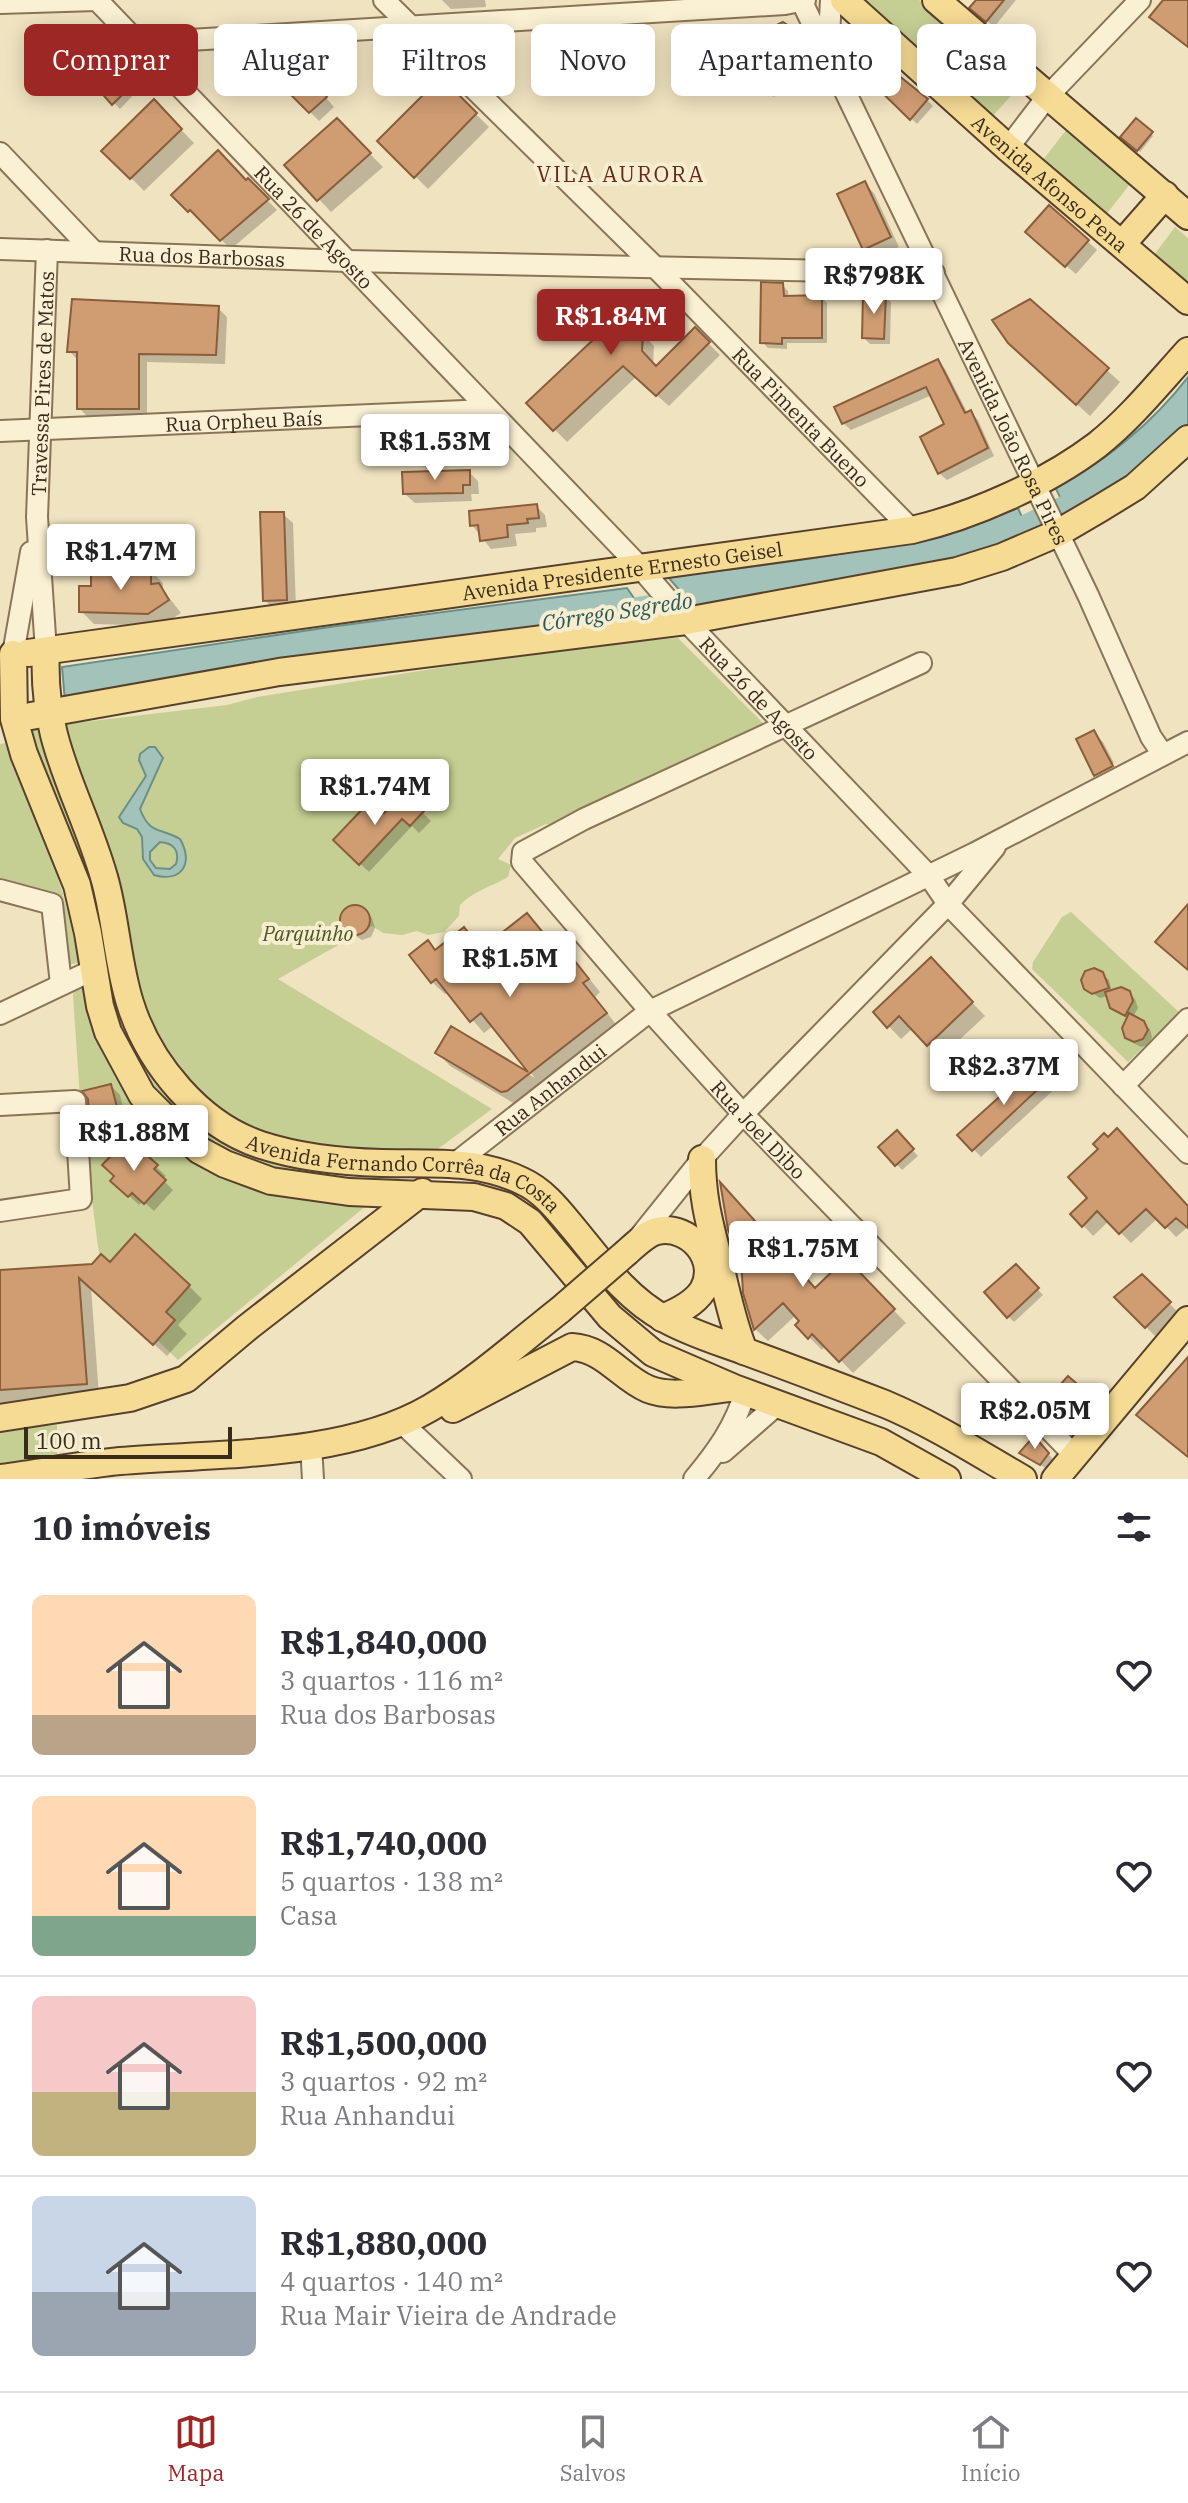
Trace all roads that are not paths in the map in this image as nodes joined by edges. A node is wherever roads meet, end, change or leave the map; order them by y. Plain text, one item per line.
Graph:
1 (97, 0) edge
2 (384, 0) edge
3 (831, 0) edge
4 (844, 0) edge
5 (936, 0) edge
6 (1140, 0) edge
7 (795, 1) edge
8 (0, 3) edge
9 (120, 24) edge
10 (408, 24) edge
11 (441, 24) edge
12 (809, 24) edge
13 (830, 24) edge
14 (373, 28) edge
15 (198, 39) edge
16 (190, 96) edge
17 (481, 96) edge
18 (847, 96) edge
19 (1047, 97) junction
20 (1008, 148) junction
21 (0, 153) edge
22 (1165, 195) junction
23 (1188, 216) edge
24 (1122, 244) junction
25 (0, 249) edge
26 (47, 250) junction
27 (94, 252) junction
28 (347, 261) junction
29 (654, 266) junction
30 (934, 273) junction
31 (1188, 301) edge
32 (1188, 351) edge
33 (488, 410) junction
34 (42, 429) junction
35 (0, 431) edge
36 (1188, 439) edge
37 (1035, 489) junction
38 (37, 517) junction
39 (1055, 529) junction
40 (912, 530) junction
41 (646, 574) junction
42 (683, 618) junction
43 (45, 660) junction
44 (9, 661) edge
45 (921, 663) dead end
46 (47, 709) junction
47 (9, 716) edge
48 (786, 724) junction
49 (1188, 742) edge
50 (1162, 753) junction
51 (1188, 761) edge
52 (1002, 838) junction
53 (929, 876) junction
54 (0, 890) edge
55 (948, 904) junction
56 (95, 969) junction
57 (61, 984) junction
58 (650, 1011) junction
59 (0, 1014) edge
60 (1188, 1019) edge
61 (1123, 1086) junction
62 (0, 1105) edge
63 (743, 1114) junction
64 (1188, 1153) edge
65 (702, 1159) junction
66 (457, 1162) junction
67 (418, 1195) junction
68 (0, 1211) edge
69 (627, 1252) junction
70 (662, 1318) junction
71 (1188, 1320) edge
72 (744, 1351) junction
73 (740, 1390) junction
74 (778, 1404) junction
75 (0, 1418) edge
76 (396, 1426) junction
77 (311, 1446) junction
78 (1074, 1455) junction
79 (122, 1470) edge
80 (698, 1474) edge
81 (0, 1478) edge
82 (313, 1479) edge
83 (461, 1479) edge
84 (947, 1479) edge
85 (1023, 1479) edge
86 (1055, 1479) edge

1 - 8 street
1 - 9 street, Rua 26 de Agosto
2 - 10 street, Rua Pimenta Bueno
3 - 13 street
4 - 20 main road, Avenida Afonso Pena
5 - 19 main road
6 - 19 street
7 - 11 street
7 - 12 street, Avenida João Rosa Pires
14 - 15 street
16 - 28 street, Rua 26 de Agosto
17 - 29 street, Rua Pimenta Bueno
18 - 30 street, Avenida João Rosa Pires
19 - 20 street
19 - 22 main road
20 - 24 main road, Avenida Afonso Pena
21 - 27 street
22 - 23 main road
22 - 24 main road
24 - 31 main road, Avenida Afonso Pena
25 - 26 street, Rua dos Barbosas
26 - 27 street, Rua dos Barbosas
26 - 34 street, Travessa Pires de Matos
27 - 28 street, Rua dos Barbosas
28 - 29 street, Rua dos Barbosas
28 - 33 street, Rua 26 de Agosto
29 - 30 street, Rua dos Barbosas
29 - 40 street, Rua Pimenta Bueno
30 - 37 street, Avenida João Rosa Pires
32 - 37 main road, Avenida Presidente Ernesto Geisel
33 - 34 street, Rua Orpheu Baís
33 - 41 street, Rua 26 de Agosto
34 - 35 street, Rua Orpheu Baís
34 - 38 street, Travessa Pires de Matos
36 - 39 main road
37 - 39 street, Avenida João Rosa Pires
37 - 40 main road, Avenida Presidente Ernesto Geisel
38 - 43 street, Travessa Pires de Matos
38 - 44 street, Travessa Pires de Matos
39 - 42 main road
39 - 50 street, Avenida João Rosa Pires
40 - 41 main road, Avenida Presidente Ernesto Geisel
41 - 42 street, Rua 26 de Agosto
41 - 43 main road, Avenida Presidente Ernesto Geisel
42 - 46 main road
42 - 48 street, Rua 26 de Agosto
43 - 44 main road, Avenida Presidente Ernesto Geisel
43 - 46 main road, Avenida Fernando Corrêa da Costa
44 - 47 main road, Avenida Fernando Corrêa da Costa
45 - 48 street
46 - 47 main road
46 - 66 main road, Avenida Fernando Corrêa da Costa
47 - 56 main road, Avenida Fernando Corrêa da Costa
48 - 53 street, Rua 26 de Agosto
48 - 58 street, Rua Joel Dibo
49 - 50 street, Rua Anhandui
50 - 51 street
50 - 52 street, Rua Anhandui
52 - 53 street, Rua Anhandui
52 - 55 street
53 - 55 street, Rua 26 de Agosto
53 - 58 street, Rua Anhandui
54 - 57 street
55 - 61 street, Rua 26 de Agosto
55 - 63 street
56 - 57 street
56 - 67 main road, Avenida Fernando Corrêa da Costa
57 - 59 street
58 - 63 street, Rua Joel Dibo
58 - 66 street, Rua Anhandui
60 - 61 street
61 - 64 street, Rua 26 de Agosto
62 - 68 street
63 - 65 street
63 - 78 street, Rua Joel Dibo
65 - 69 street
65 - 72 main road
66 - 67 main road, Rua Anhandui
66 - 70 main road, Avenida Fernando Corrêa da Costa
67 - 73 main road, Avenida Fernando Corrêa da Costa
67 - 75 main road, Rua Anhandui
69 - 70 main road
69 - 76 main road, bridge
70 - 72 main road, Avenida Fernando Corrêa da Costa
71 - 78 main road
72 - 85 main road, Avenida Fernando Corrêa da Costa
73 - 74 main road, Avenida Fernando Corrêa da Costa
73 - 76 main road
73 - 80 street
74 - 80 street
74 - 84 main road, Avenida Fernando Corrêa da Costa
76 - 77 main road
76 - 83 street
77 - 79 main road
77 - 82 street
78 - 86 main road
79 - 81 main road

